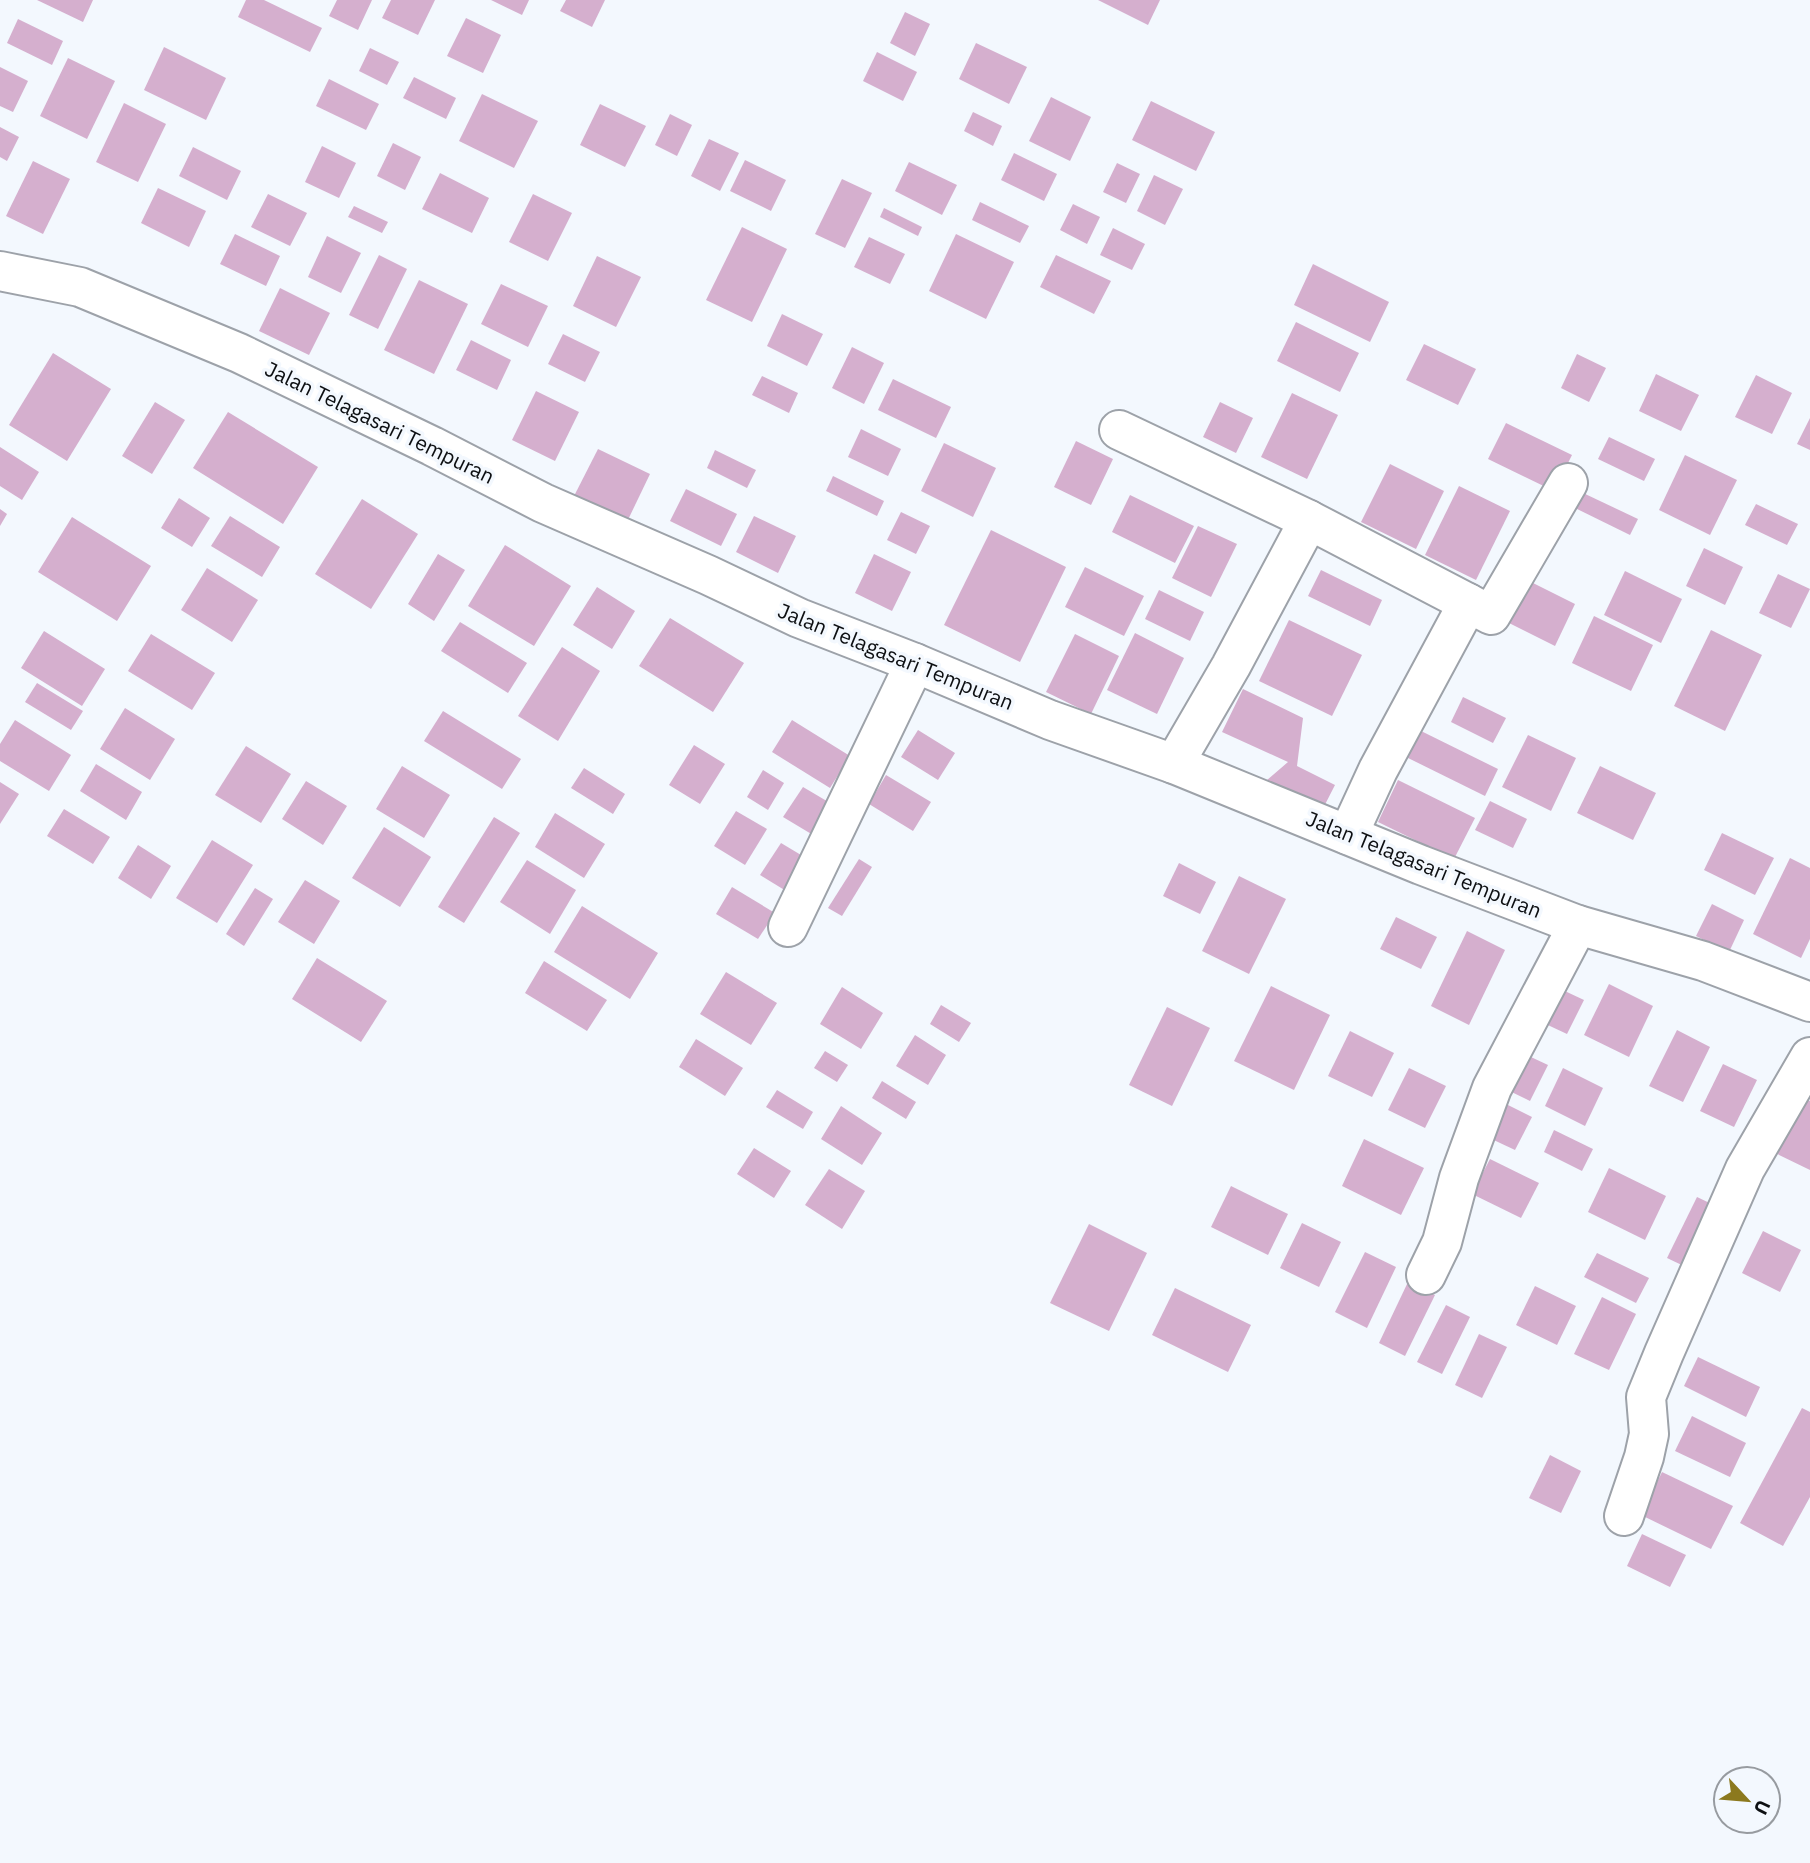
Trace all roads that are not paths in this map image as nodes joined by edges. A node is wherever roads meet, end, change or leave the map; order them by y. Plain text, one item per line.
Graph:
1 (0, 271) edge
2 (1119, 430) dead end
3 (1568, 483) dead end
4 (1309, 520) junction
5 (1468, 603) junction
6 (915, 663) junction
7 (1174, 764) junction
8 (1348, 835) junction
9 (1578, 925) junction
10 (788, 927) dead end
11 (1810, 1002) edge
12 (1810, 1057) edge
13 (1426, 1275) dead end
14 (1624, 1516) dead end

1 - 6 street, Jalan Telagasari Tempuran
2 - 4 street
3 - 5 street
4 - 5 street
4 - 7 street
5 - 8 street
6 - 7 street, Jalan Telagasari Tempuran
6 - 10 street
7 - 8 street, Jalan Telagasari Tempuran
8 - 9 street, Jalan Telagasari Tempuran
9 - 11 street, Jalan Telagasari Tempuran
9 - 13 street
12 - 14 street

